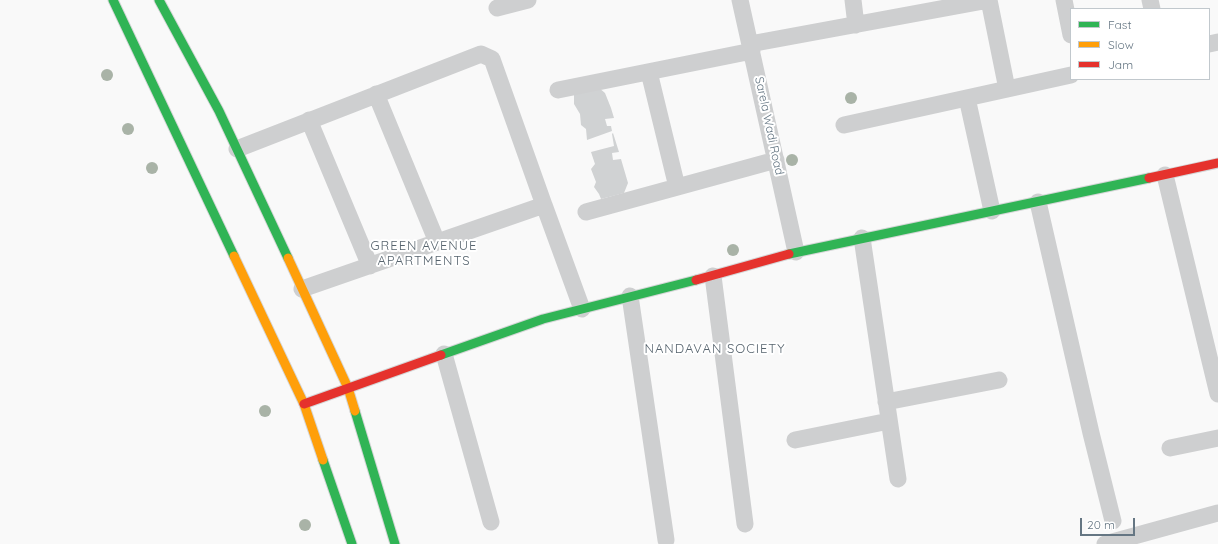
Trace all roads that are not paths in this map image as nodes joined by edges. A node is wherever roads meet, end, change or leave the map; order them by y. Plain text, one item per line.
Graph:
1 (113, 0) edge
2 (159, 0) edge
3 (528, 0) edge
4 (740, 0) edge
5 (853, 0) edge
6 (989, 0) edge
7 (1064, 0) edge
8 (497, 8) dead end
9 (856, 24) junction
10 (1070, 31) edge
11 (751, 47) junction
12 (649, 72) junction
13 (1070, 75) edge
14 (1007, 89) junction
15 (558, 90) dead end
16 (376, 94) junction
17 (967, 98) junction
18 (309, 120) junction
19 (844, 125) dead end
20 (237, 149) junction
21 (776, 160) junction
22 (1218, 163) edge
23 (1165, 175) junction
24 (677, 187) junction
25 (1038, 202) junction
26 (544, 205) junction
27 (992, 211) junction
28 (586, 212) dead end
29 (862, 238) junction
30 (437, 242) junction
31 (796, 252) junction
32 (370, 266) junction
33 (713, 276) junction
34 (302, 289) junction
35 (630, 296) junction
36 (582, 309) junction
37 (444, 354) junction
38 (999, 380) dead end
39 (348, 388) junction
40 (1218, 394) edge
41 (886, 402) junction
42 (304, 404) junction
43 (889, 421) junction
44 (1218, 438) edge
45 (795, 440) dead end
46 (1170, 448) dead end
47 (898, 479) dead end
48 (1217, 518) edge
49 (1112, 521) dead end
50 (491, 522) dead end
51 (745, 524) dead end
52 (666, 540) dead end
53 (352, 544) edge
54 (395, 544) edge
55 (1109, 544) edge

1 - 42 street
2 - 20 street
3 - 8 street
4 - 11 street, Sarela Wadi Road
5 - 9 street
6 - 9 street
6 - 14 street
7 - 10 street
9 - 11 street
11 - 12 street
11 - 21 street, Sarela Wadi Road
12 - 15 street
12 - 24 street
13 - 14 street
14 - 17 street
16 - 18 street
16 - 26 street
16 - 30 street
17 - 19 street
17 - 27 street
18 - 20 street
18 - 32 street
20 - 34 street
21 - 24 street
21 - 31 street, Sarela Wadi Road
22 - 23 street
23 - 25 street
23 - 40 street
24 - 28 street
25 - 27 street
25 - 49 street
26 - 30 street
26 - 36 street
27 - 29 street
29 - 31 street
29 - 41 street
30 - 32 street
31 - 33 street
32 - 34 street
33 - 35 street
33 - 51 street
34 - 39 street
35 - 36 street
35 - 52 street
36 - 37 street
37 - 39 street
37 - 50 street
38 - 41 street
39 - 42 street
39 - 54 street
41 - 43 street
42 - 53 street
43 - 45 street
43 - 47 street
44 - 46 street
48 - 55 street

